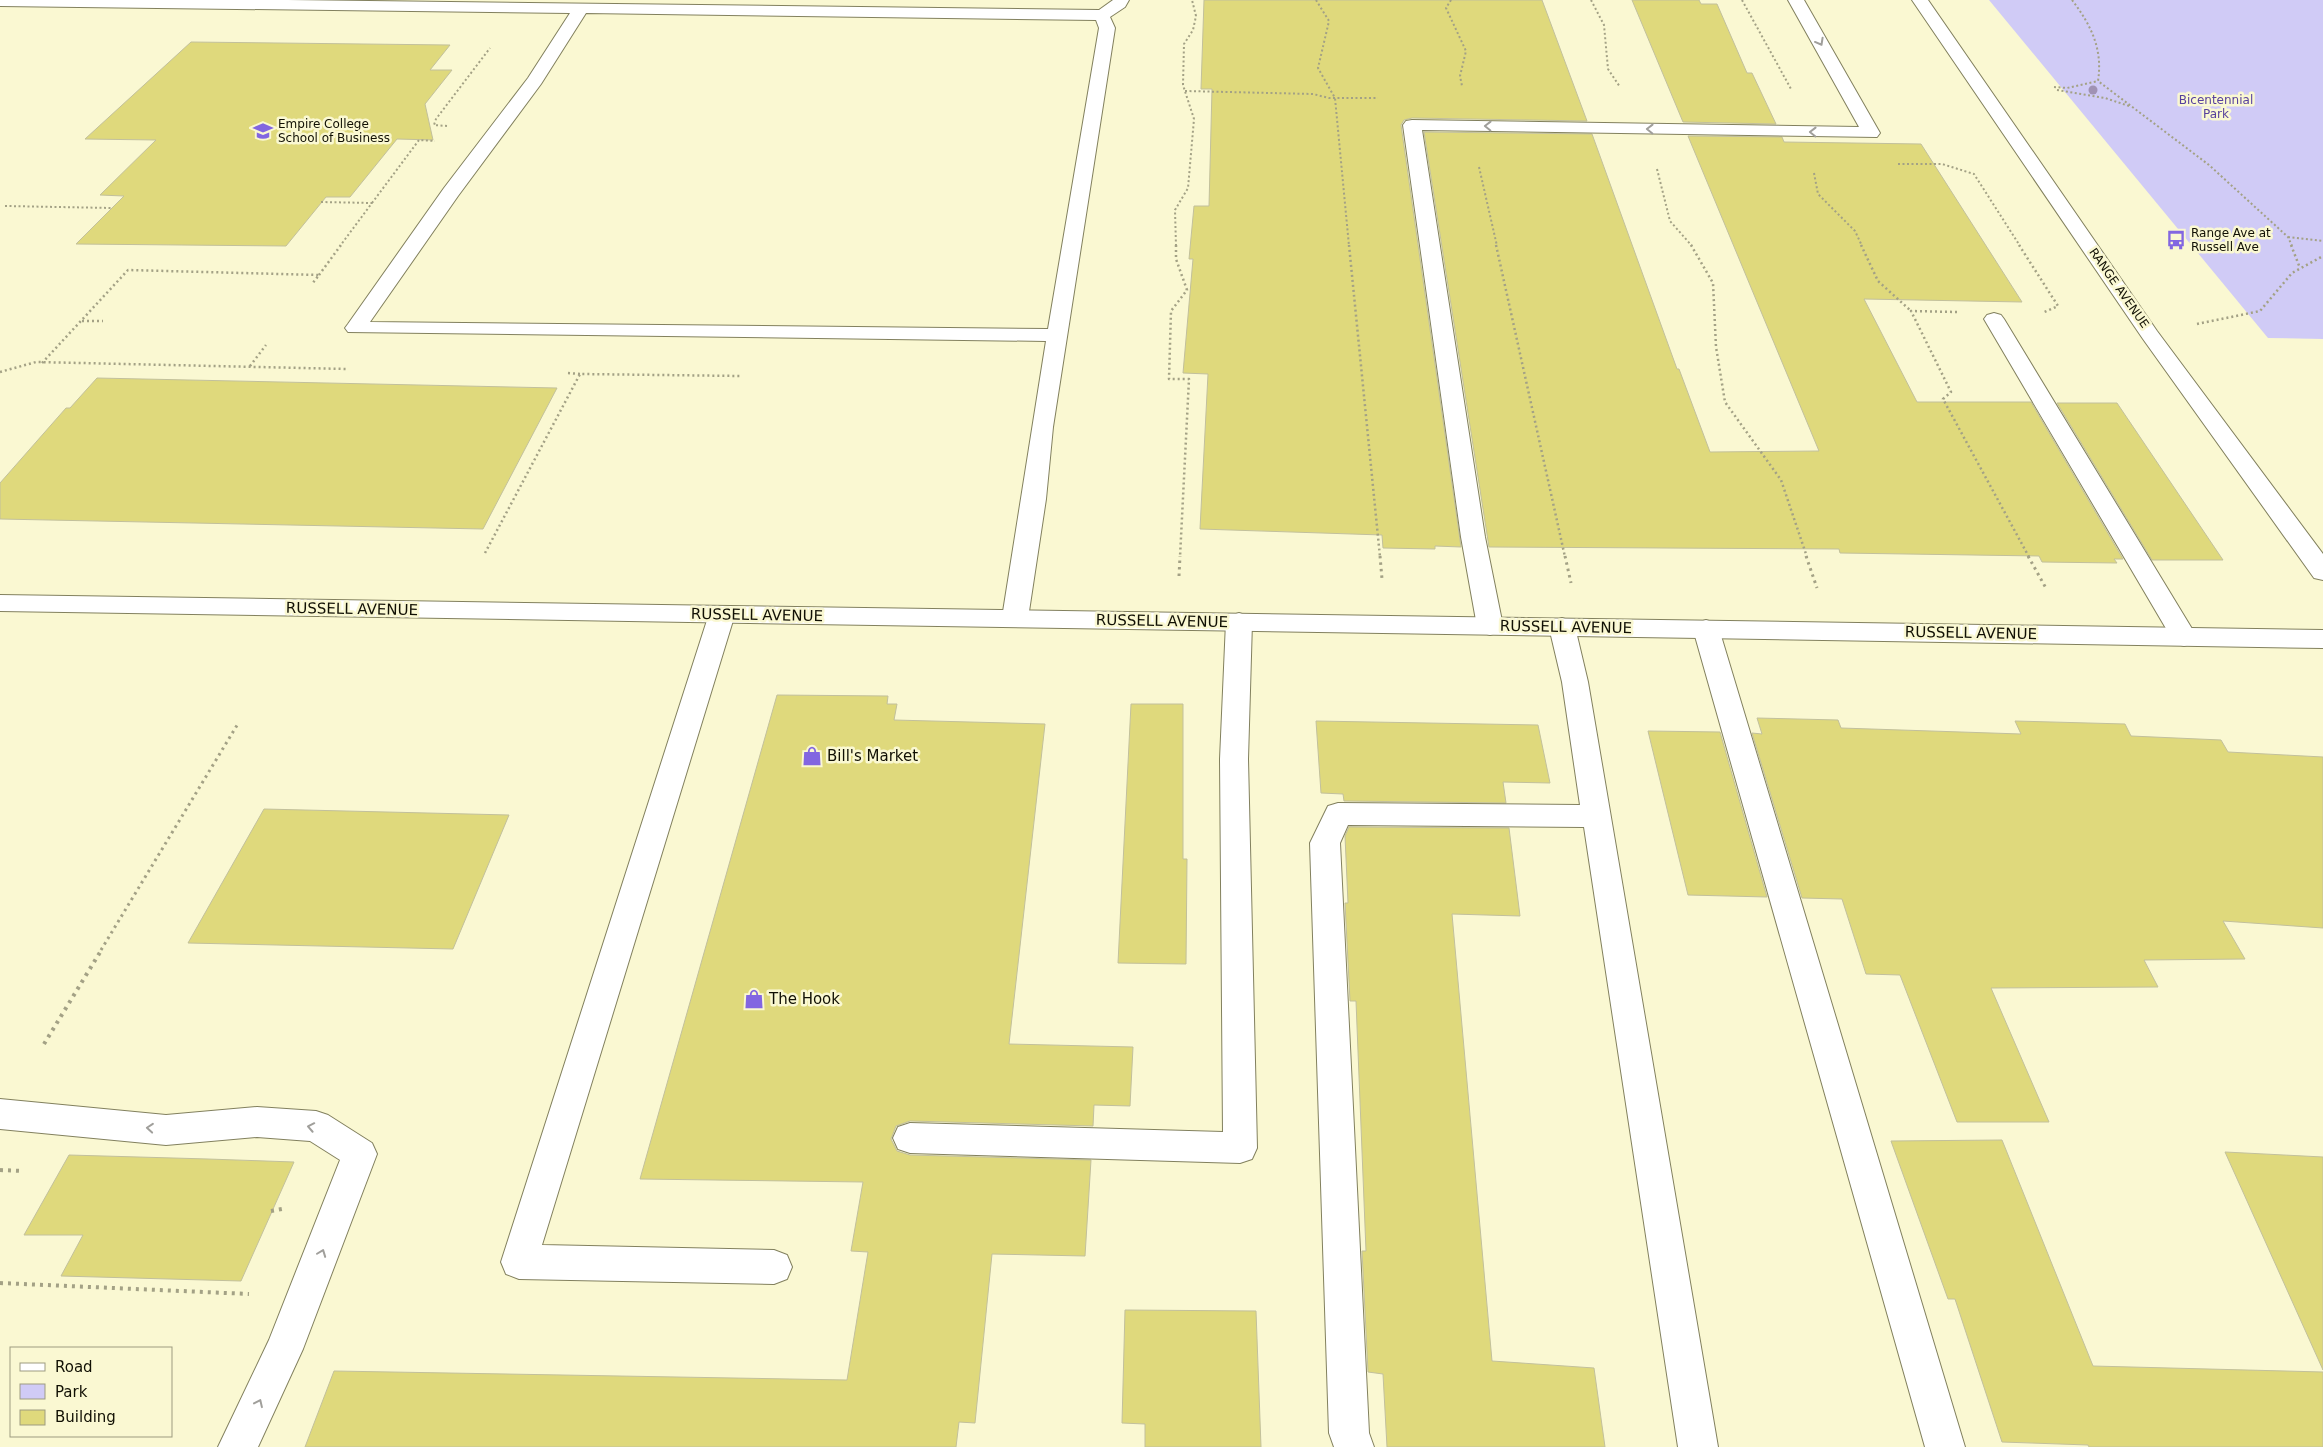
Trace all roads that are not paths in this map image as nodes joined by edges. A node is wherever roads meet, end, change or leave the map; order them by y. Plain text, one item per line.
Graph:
1 (1121, 0) edge
2 (1796, 0) edge
3 (1920, 0) edge
4 (0, 2) edge
5 (743, 5) edge
6 (582, 8) junction
7 (1102, 14) junction
8 (1994, 319) dead end
9 (1057, 335) junction
10 (2323, 572) edge
11 (0, 603) edge
12 (722, 614) junction
13 (1015, 618) junction
14 (1239, 622) junction
15 (1490, 626) junction
16 (1562, 627) junction
17 (1706, 629) junction
18 (2184, 637) junction
19 (2323, 639) edge
20 (1596, 816) junction
21 (0, 1114) edge
22 (910, 1138) dead end
23 (774, 1268) dead end
24 (238, 1447) edge
25 (1354, 1447) edge
26 (1698, 1447) edge
27 (1945, 1447) edge

1 - 7 street
2 -> 15 street
3 - 10 street, RANGE AVENUE
4 - 6 street
5 - 6 street
5 - 7 street
6 - 9 street
7 - 9 street
8 - 18 street
9 - 13 street
11 - 12 street, RUSSELL AVENUE
12 - 13 street, RUSSELL AVENUE
12 - 23 street
13 - 14 street, RUSSELL AVENUE
14 - 15 street, RUSSELL AVENUE
14 - 22 street
15 - 16 street, RUSSELL AVENUE
16 - 17 street, RUSSELL AVENUE
16 - 20 street
17 - 18 street, RUSSELL AVENUE
17 - 27 street
18 - 19 street, RUSSELL AVENUE
20 - 25 street
20 - 26 street
24 -> 21 street

